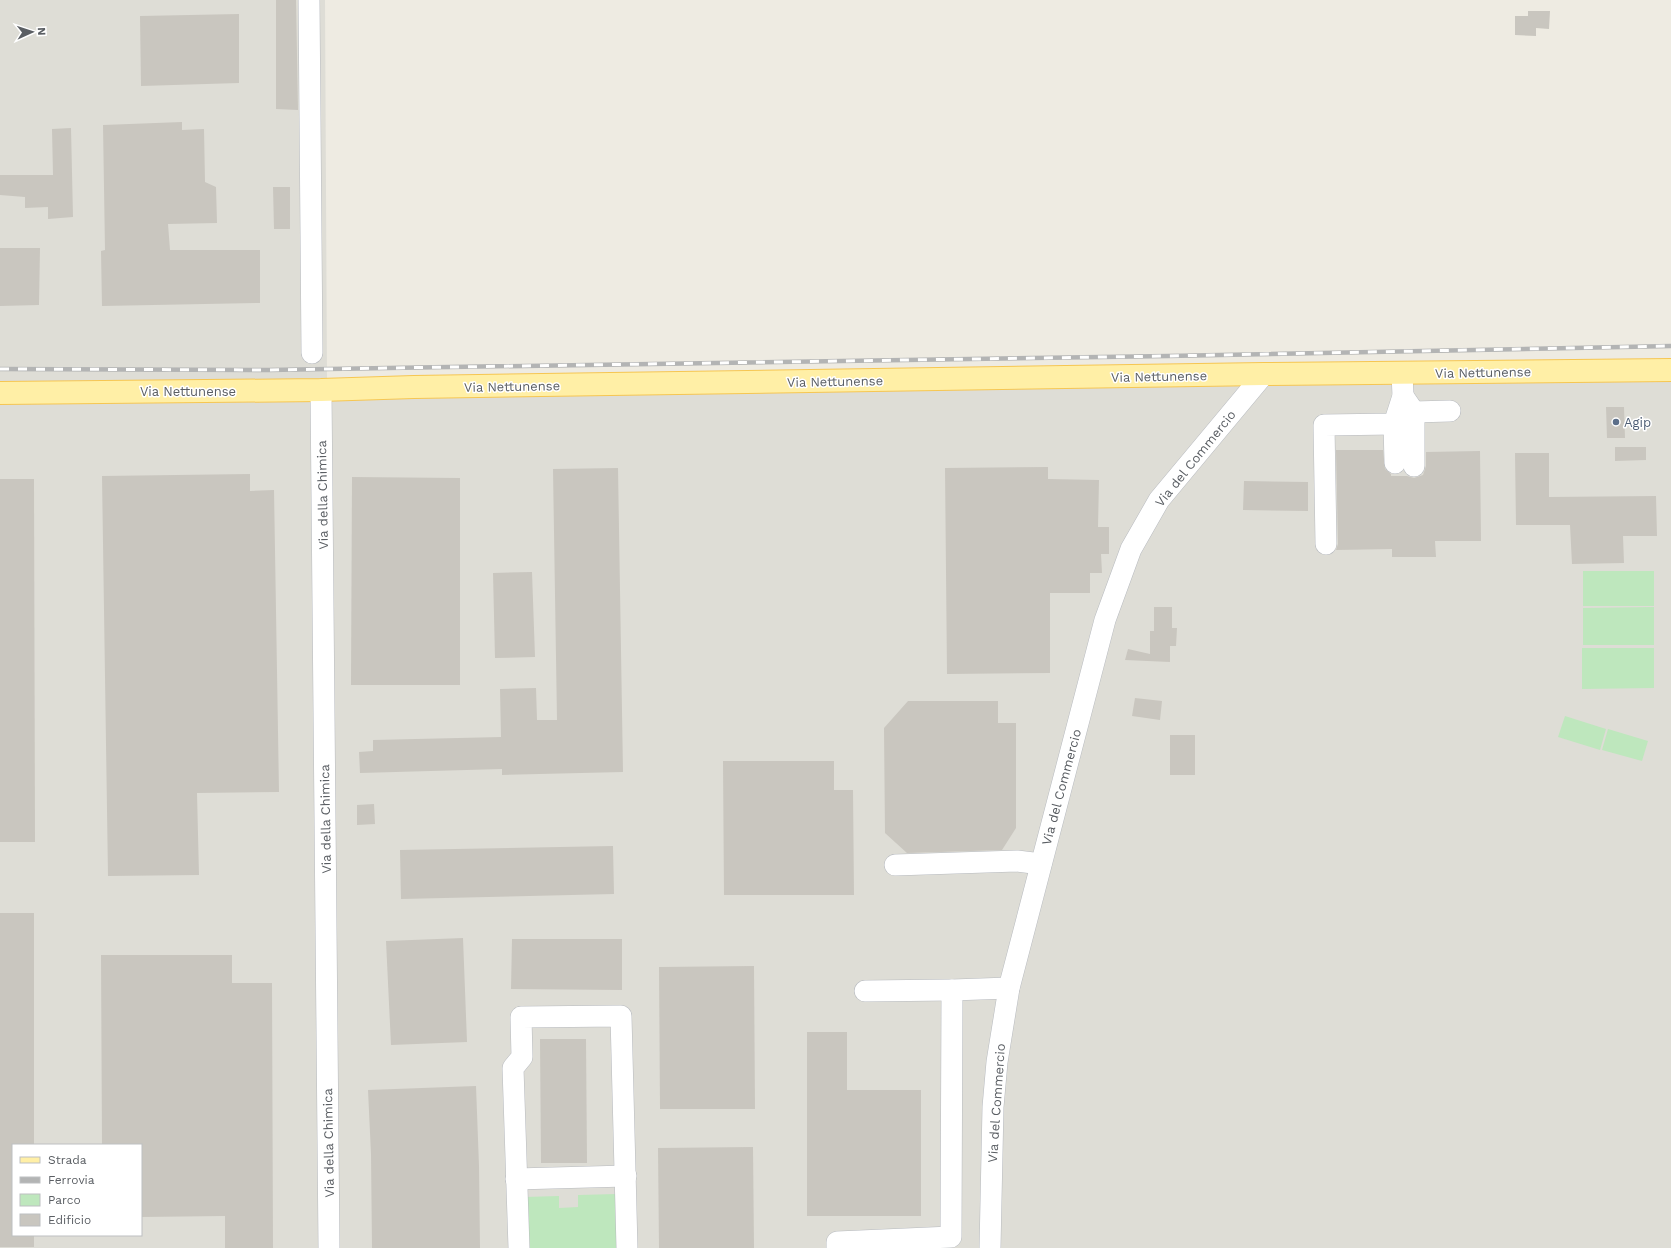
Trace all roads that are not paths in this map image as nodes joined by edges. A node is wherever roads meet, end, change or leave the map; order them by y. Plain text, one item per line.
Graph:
1 (309, 0) edge
2 (312, 353) dead end
3 (1671, 370) edge
4 (1402, 373) junction
5 (1264, 374) junction
6 (321, 390) junction
7 (0, 393) edge
8 (1408, 404) junction
9 (1450, 411) dead end
10 (1394, 424) junction
11 (1326, 544) dead end
12 (1041, 864) junction
13 (895, 865) dead end
14 (1009, 988) junction
15 (952, 990) junction
16 (864, 991) dead end
17 (626, 1176) junction
18 (516, 1179) junction
19 (329, 1248) edge
20 (519, 1248) edge
21 (627, 1248) edge
22 (837, 1248) edge
23 (990, 1248) edge

1 - 2 street
3 - 4 main road, Via Nettunense
4 - 5 main road, Via Nettunense
4 - 8 street
5 - 6 main road, Via Nettunense
5 - 12 street, Via del Commercio
6 - 7 main road, Via Nettunense
6 - 19 street, Via della Chimica
8 - 9 street
8 - 10 street
8 - 10 street
10 - 11 street
12 - 13 street
12 - 14 street, Via del Commercio
14 - 15 street
14 - 23 street, Via del Commercio
15 - 16 street
15 - 22 street
17 - 18 street
17 - 18 street
17 - 21 street
18 - 20 street

